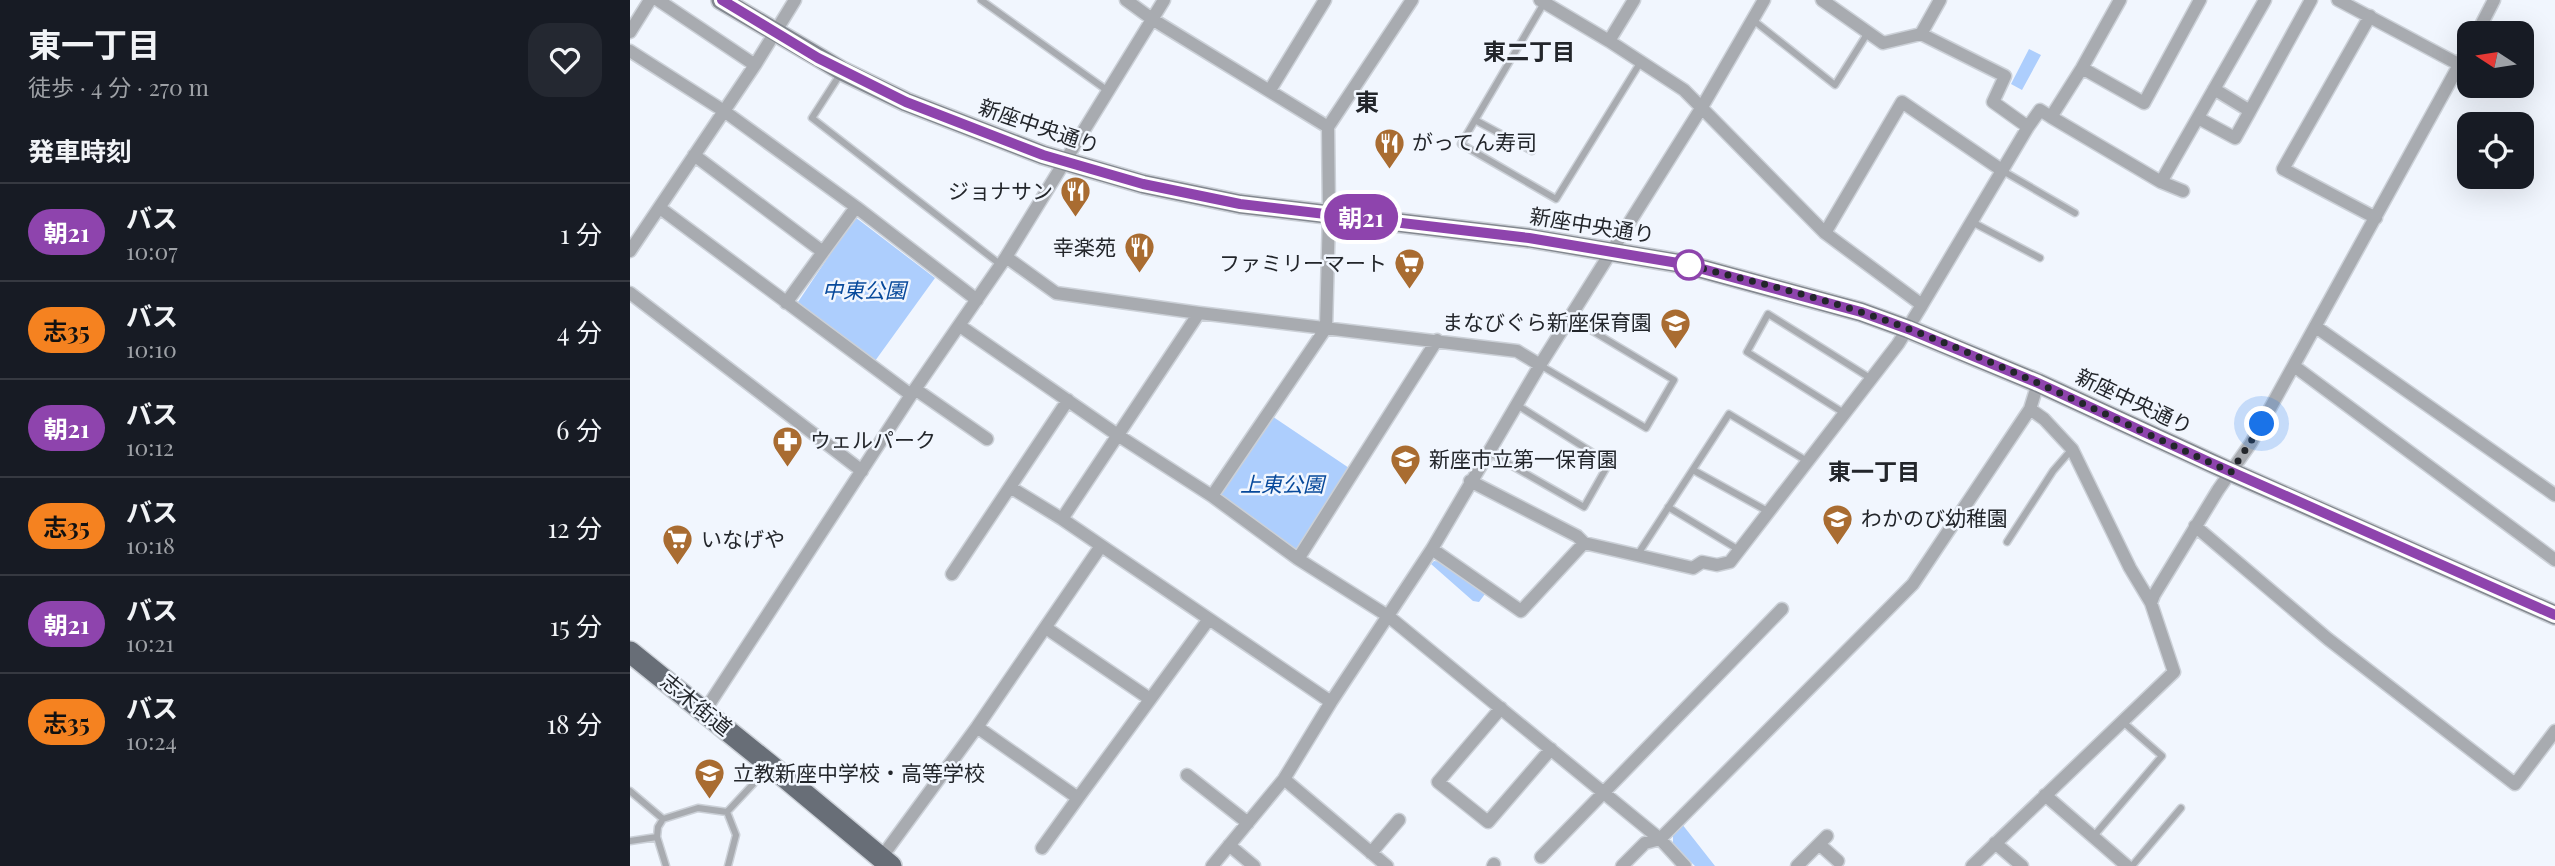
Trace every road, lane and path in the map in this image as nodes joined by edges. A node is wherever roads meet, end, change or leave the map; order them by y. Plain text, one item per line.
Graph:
1 (631, 0) edge
2 (658, 0) edge
3 (722, 0) edge
4 (795, 0) edge
5 (981, 0) edge
6 (1126, 0) edge
7 (1164, 0) edge
8 (1325, 0) edge
9 (1412, 0) edge
10 (1634, 0) edge
11 (1765, 0) edge
12 (1822, 0) edge
13 (1940, 0) edge
14 (2120, 0) edge
15 (2200, 0) edge
16 (2265, 0) edge
17 (2311, 0) edge
18 (2337, 0) edge
19 (2493, 0) edge
20 (1542, 1) edge
21 (647, 4) edge
22 (2370, 16) junction
23 (1152, 19) junction
24 (1753, 20) junction
25 (2482, 21) edge
26 (630, 32) edge
27 (774, 32) junction
28 (1867, 34) junction
29 (1921, 34) junction
30 (1609, 41) junction
31 (630, 51) edge
32 (1640, 63) junction
33 (2457, 63) edge
34 (755, 65) junction
35 (2082, 68) junction
36 (2457, 70) edge
37 (842, 71) junction
38 (2214, 89) junction
39 (1270, 90) junction
40 (1108, 91) junction
41 (1702, 107) junction
42 (724, 111) junction
43 (2250, 111) junction
44 (2051, 117) junction
45 (2198, 118) junction
46 (1475, 120) junction
47 (1328, 127) junction
48 (2028, 127) junction
49 (1532, 151) dead end
50 (694, 155) junction
51 (1065, 162) junction
52 (2003, 171) junction
53 (2161, 182) junction
54 (2183, 191) dead end
55 (856, 206) junction
56 (660, 208) junction
57 (2075, 213) dead end
58 (1329, 214) junction
59 (2376, 218) junction
60 (1972, 222) junction
61 (1825, 233) junction
62 (634, 237) edge
63 (630, 251) edge
64 (1611, 251) junction
65 (823, 252) junction
66 (2040, 258) dead end
67 (1004, 261) junction
68 (630, 293) edge
69 (977, 300) junction
70 (786, 303) junction
71 (1922, 305) junction
72 (1199, 313) junction
73 (1569, 317) junction
74 (960, 326) junction
75 (2316, 327) junction
76 (1326, 328) junction
77 (1908, 329) junction
78 (1437, 340) junction
79 (1541, 365) junction
80 (2294, 366) junction
81 (1870, 378) junction
82 (2038, 383) junction
83 (913, 392) junction
84 (1068, 401) junction
85 (1517, 405) junction
86 (2030, 409) junction
87 (1844, 413) junction
88 (1119, 436) junction
89 (987, 439) dead end
90 (2071, 449) junction
91 (1488, 452) junction
92 (1808, 461) junction
93 (1693, 470) junction
94 (862, 471) junction
95 (2231, 472) junction
96 (1471, 481) junction
97 (1010, 487) junction
98 (2555, 495) edge
99 (1212, 496) junction
100 (1668, 507) junction
101 (1769, 512) junction
102 (1062, 519) junction
103 (2195, 526) junction
104 (2007, 542) dead end
105 (1584, 544) junction
106 (1101, 546) junction
107 (1432, 548) junction
108 (1739, 550) junction
109 (1637, 556) junction
110 (1298, 559) junction
111 (2555, 560) edge
112 (952, 574) dead end
113 (2151, 603) junction
114 (1782, 609) dead end
115 (2555, 615) edge
116 (1388, 616) junction
117 (1209, 620) junction
118 (1046, 628) junction
119 (630, 652) edge
120 (1150, 699) junction
121 (1331, 702) junction
122 (1501, 708) junction
123 (704, 712) junction
124 (2121, 720) junction
125 (977, 727) junction
126 (2555, 731) edge
127 (1551, 749) junction
128 (770, 765) junction
129 (1187, 775) dead end
130 (1284, 779) junction
131 (630, 791) edge
132 (1603, 792) junction
133 (2045, 795) junction
134 (1077, 798) junction
135 (2181, 808) dead end
136 (727, 812) junction
137 (663, 819) junction
138 (1399, 820) dead end
139 (1248, 823) junction
140 (657, 837) junction
141 (2093, 837) junction
142 (1660, 839) junction
143 (630, 841) edge
144 (1995, 843) junction
145 (1229, 845) junction
146 (1042, 848) dead end
147 (1371, 853) junction
148 (1541, 857) dead end
149 (1838, 861) dead end
150 (886, 862) edge
151 (666, 866) edge
152 (728, 866) edge
153 (1212, 866) edge
154 (1254, 866) edge
155 (1387, 866) edge
156 (1622, 866) edge
157 (1685, 866) edge
158 (1797, 866) edge
159 (1972, 866) edge
160 (2022, 866) edge
161 (2129, 866) edge

1 - 21 street
2 - 34 street
3 - 27 street, 新座中央通り
4 - 27 street
5 - 40 lane
6 - 23 street
7 - 23 street
8 - 39 street
9 - 47 street
10 - 30 street
11 - 24 street
12 - 28 street
13 - 29 street
14 - 35 street
15 - 35 street
16 - 38 street
17 - 43 street
18 - 22 street
19 - 25 street
20 - 30 street
20 - 46 lane
21 - 26 street
22 - 33 street
22 - 59 street
23 - 39 street
23 - 40 street
24 - 28 lane
24 - 41 street
27 - 34 street
27 - 37 street, 新座中央通り
28 - 29 street
29 - 48 street
30 - 32 street
31 - 42 street
32 - 41 street
32 - 46 lane
34 - 42 street
35 - 44 street
36 - 59 street
37 - 51 street, 新座中央通り
37 - 67 lane
38 - 43 street
38 - 45 street
39 - 47 street
40 - 51 street
41 - 61 street
41 - 64 street
42 - 50 street
42 - 55 street
43 - 45 street
44 - 48 street
44 - 53 street
45 - 53 street
46 - 49 lane
47 - 58 street
48 - 52 street
50 - 56 street
50 - 65 street
51 - 58 street, 新座中央通り
51 - 67 street
52 - 57 lane
52 - 60 street
52 - 61 street
53 - 54 street
55 - 65 street
55 - 69 street
56 - 62 street
56 - 70 street
58 - 64 street, 新座中央通り
58 - 76 street
59 - 75 street
60 - 66 lane
60 - 71 street
61 - 71 street
62 - 63 street
64 - 73 street
64 - 77 street, 新座中央通り
65 - 70 street
67 - 69 street
67 - 72 street
68 - 94 street
69 - 74 street
70 - 83 street
71 - 77 street
72 - 76 street
72 - 88 street
73 - 79 street
73 - 79 lane
74 - 83 street
74 - 84 street
75 - 80 street
75 - 98 street
76 - 78 street
76 - 99 street
77 - 81 street
77 - 82 street, 新座中央通り
78 - 79 street
78 - 110 street
79 - 85 street
80 - 95 street
80 - 111 street
81 - 87 street
81 - 87 lane
82 - 86 street
82 - 95 street, 新座中央通り
83 - 89 street
83 - 94 street
84 - 88 street
84 - 97 street
85 - 91 street
85 - 91 lane
86 - 90 street
86 - 142 street
87 - 92 street
88 - 99 street
88 - 102 street
90 - 104 lane
90 - 113 street
91 - 96 street
92 - 93 lane
92 - 101 street
93 - 100 lane
93 - 101 lane
94 - 123 street
95 - 103 street
95 - 115 street, 新座中央通り
96 - 105 street
96 - 107 street
97 - 102 street
97 - 112 street
99 - 110 street
100 - 108 lane
100 - 109 lane
101 - 108 street
102 - 106 street
103 - 113 street
103 - 126 street
105 - 107 street
105 - 109 street
106 - 117 street
106 - 118 street
107 - 116 street
108 - 109 street
110 - 116 street
113 - 124 street
114 - 132 street
116 - 121 street
116 - 122 street
117 - 120 street
117 - 121 street
118 - 120 street
118 - 125 street
119 - 123 main road, 志木街道
120 - 134 street
121 - 130 street
122 - 127 street
122 - 127 street
123 - 128 main road, 志木街道
124 - 133 street
124 - 141 lane
125 - 134 street
125 - 150 street
127 - 132 street
128 - 136 lane
128 - 150 main road, 志木街道
129 - 139 street
130 - 139 street
130 - 147 street
131 - 137 lane
132 - 142 street
132 - 148 street
133 - 141 street
133 - 144 street
134 - 146 street
135 - 161 lane
136 - 137 lane
136 - 152 lane
137 - 140 lane
138 - 147 street
139 - 145 street
140 - 143 lane
140 - 151 lane
141 - 161 street
142 - 156 street
142 - 157 street
144 - 159 street
144 - 160 street
145 - 153 street
145 - 154 street
147 - 155 street
149 - 158 street

